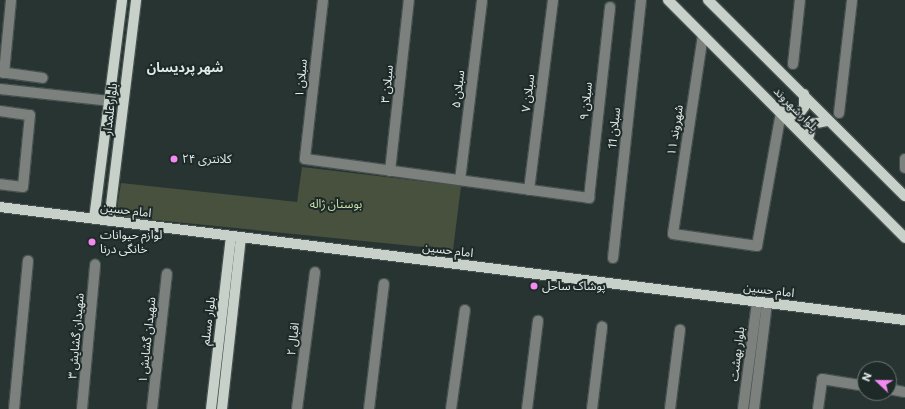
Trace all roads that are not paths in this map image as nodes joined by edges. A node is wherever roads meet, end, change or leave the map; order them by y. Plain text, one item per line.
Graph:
1 (11, 0) edge
2 (122, 0) edge
3 (136, 0) edge
4 (323, 0) edge
5 (409, 0) edge
6 (482, 0) edge
7 (553, 0) edge
8 (641, 0) edge
9 (668, 0) edge
10 (708, 0) edge
11 (800, 0) edge
12 (852, 0) edge
13 (610, 7) dead end
14 (703, 35) junction
15 (793, 64) dead end
16 (2, 73) edge
17 (43, 78) dead end
18 (0, 88) edge
19 (804, 94) junction
20 (111, 101) junction
21 (779, 110) junction
22 (0, 111) edge
23 (839, 113) dead end
24 (827, 121) junction
25 (808, 139) junction
26 (390, 171) junction
27 (460, 180) junction
28 (0, 184) edge
29 (529, 190) junction
30 (905, 196) edge
31 (0, 208) edge
32 (94, 219) junction
33 (109, 221) junction
34 (231, 236) junction
35 (241, 237) junction
36 (905, 238) edge
37 (613, 258) dead end
38 (28, 261) dead end
39 (95, 265) dead end
40 (315, 272) dead end
41 (167, 274) dead end
42 (384, 284) dead end
43 (762, 302) junction
44 (465, 310) dead end
45 (905, 316) edge
46 (892, 318) junction
47 (905, 320) edge
48 (538, 322) dead end
49 (602, 327) dead end
50 (680, 330) dead end
51 (857, 385) edge
52 (14, 409) edge
53 (82, 409) edge
54 (152, 409) edge
55 (211, 409) edge
56 (222, 409) edge
57 (297, 409) edge
58 (369, 409) edge
59 (451, 409) edge
60 (527, 409) edge
61 (592, 409) edge
62 (670, 409) edge
63 (743, 409) edge
64 (754, 409) edge
65 (818, 409) edge

1 - 16 street
2 - 20 main road, بلوار علمدار
3 - 33 main road, بلوار علمدار
4 - 26 street, سبلان ۱
5 - 26 street, سبلان ۳
6 - 27 street, سبلان ۵
7 - 29 street, سبلان ۷
8 - 37 street, سبلان 11
9 - 14 main road, بلوار شهروند
10 - 19 main road, بلوار شهروند
11 - 15 street
12 - 23 street
13 - 29 street, سبلان ۹
14 - 21 main road, بلوار شهروند
14 - 21 street, شهروند ۱۱
16 - 17 street
18 - 20 street
19 - 21 main road
19 - 24 main road, بلوار شهروند
20 - 32 main road, بلوار علمدار
21 - 25 main road, بلوار شهروند
22 - 28 street
24 - 25 main road
24 - 30 main road, بلوار شهروند
25 - 36 main road, بلوار شهروند
26 - 27 street
27 - 29 street
31 - 32 main road, امام حسین
32 - 33 main road, امام حسین
33 - 34 main road, امام حسین
34 - 35 main road, امام حسین
34 - 55 main road, بلوار مسلم
35 - 43 main road, امام حسین
35 - 56 main road, بلوار مسلم
38 - 52 street
39 - 53 street, شهیدان گشایش ۳
40 - 57 street, اقبال ۲
41 - 54 street, شهیدان گشایش ۱
42 - 58 street
43 - 46 main road, امام حسین
43 - 63 street, بلوار بهشت
43 - 64 street, بلوار بهشت
44 - 59 street
45 - 46 main road
46 - 47 main road
48 - 60 street
49 - 61 street
50 - 62 street
51 - 65 street

